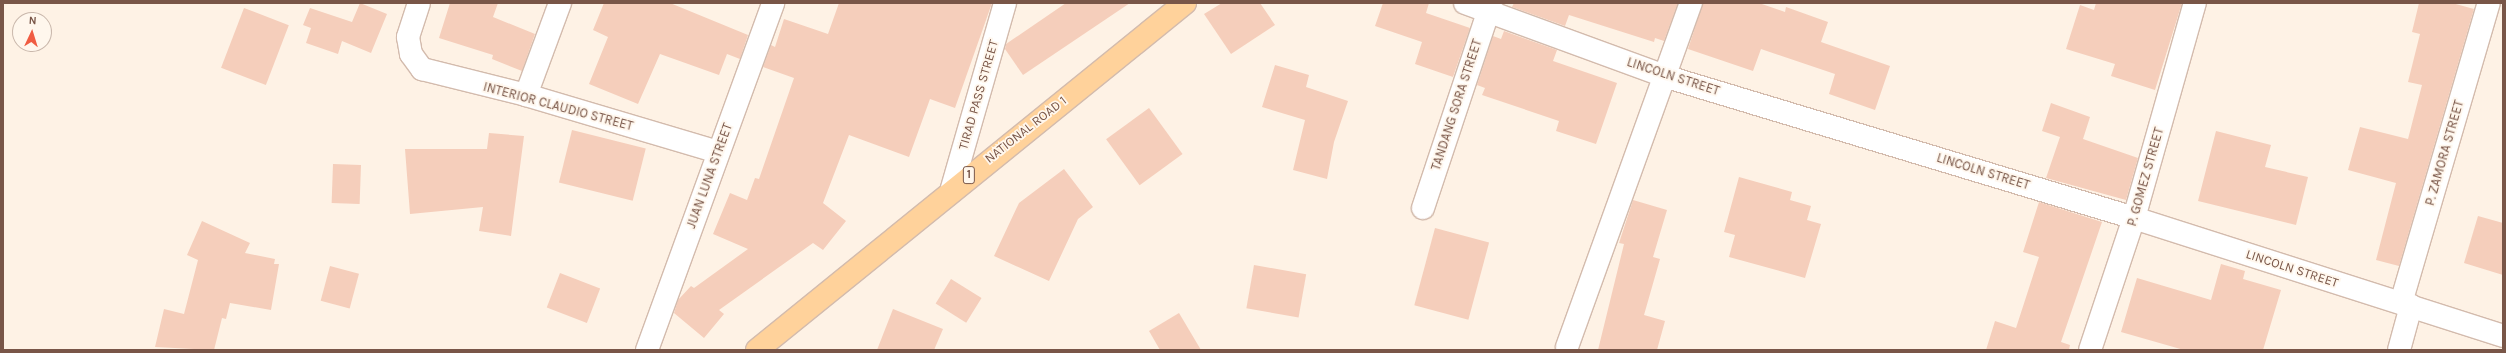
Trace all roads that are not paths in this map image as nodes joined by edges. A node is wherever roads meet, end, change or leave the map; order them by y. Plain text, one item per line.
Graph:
1 (419, 3) edge
2 (560, 3) edge
3 (774, 3) edge
4 (1005, 3) edge
5 (1185, 3) edge
6 (1465, 3) edge
7 (1692, 3) edge
8 (2195, 3) edge
9 (2489, 3) edge
10 (2494, 3) edge
11 (2503, 6) edge
12 (1490, 7) edge
13 (1664, 76) junction
14 (526, 95) junction
15 (718, 152) junction
16 (952, 188) junction
17 (1423, 208) dead end
18 (2134, 218) junction
19 (2406, 305) junction
20 (2503, 336) edge
21 (1567, 347) dead end
22 (647, 350) edge
23 (757, 350) edge
24 (2090, 350) edge
25 (2399, 350) edge

1 - 14 street, INTERIOR CLAUDIO STREET
2 - 14 street
3 - 15 street, JUAN LUNA STREET
4 - 16 street, TIRAD PASS STREET
5 - 16 main road, NATIONAL ROAD 1 / 1
6 - 12 street, LINCOLN STREET
7 - 13 street
8 - 18 street, P. GOMEZ STREET
9 - 19 street, P. ZAMORA STREET
10 - 11 street
12 - 13 street, LINCOLN STREET
12 - 17 street, TANDANG SORA STREET
13 - 18 street, LINCOLN STREET
13 - 21 street
14 - 15 street, INTERIOR CLAUDIO STREET
15 - 22 street, JUAN LUNA STREET
16 - 23 main road, NATIONAL ROAD 1 / 1
18 - 19 street, LINCOLN STREET
18 - 24 street, P. GOMEZ STREET
19 - 20 street, LINCOLN STREET
19 - 25 street, P. ZAMORA STREET

